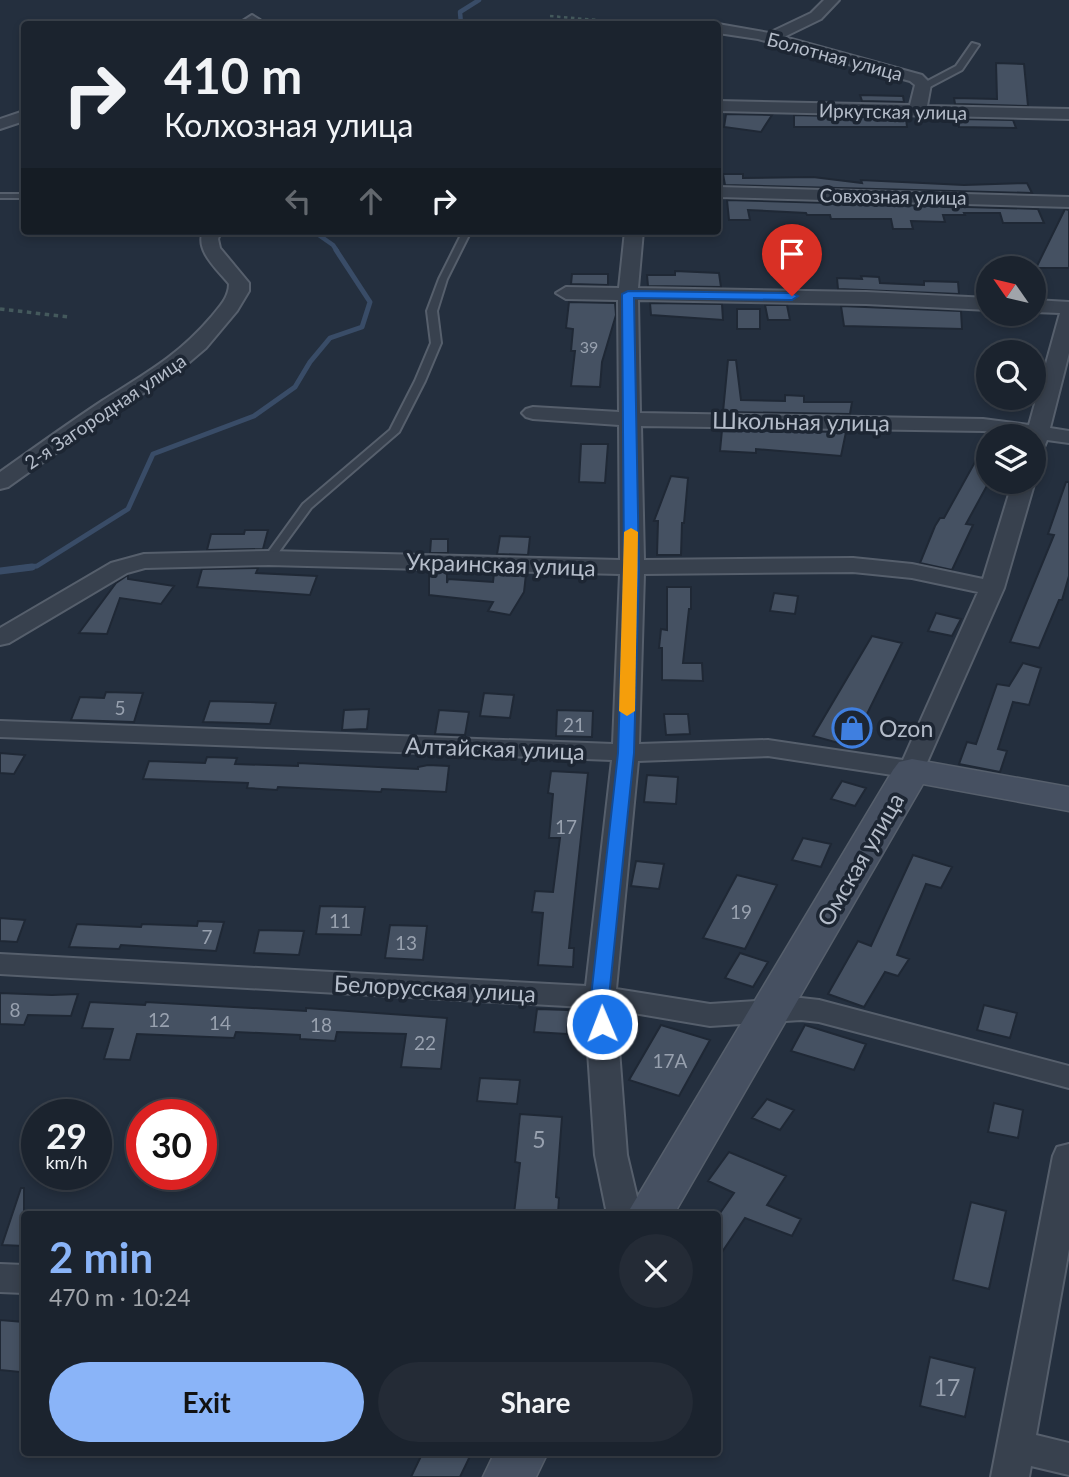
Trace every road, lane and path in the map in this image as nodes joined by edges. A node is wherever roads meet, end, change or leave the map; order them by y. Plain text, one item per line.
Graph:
1 (832, 0) edge
2 (550, 16) dead end
3 (609, 21) edge
4 (721, 30) edge
5 (770, 38) junction
6 (975, 46) dead end
7 (923, 88) junction
8 (721, 106) edge
9 (919, 111) junction
10 (1069, 114) edge
11 (21, 117) edge
12 (0, 124) edge
13 (721, 192) edge
14 (0, 196) edge
15 (21, 196) edge
16 (1069, 202) edge
17 (210, 235) edge
18 (465, 235) edge
19 (634, 235) edge
20 (566, 293) dead end
21 (628, 294) junction
22 (976, 303) edge
23 (1046, 307) edge
24 (1069, 308) edge
25 (0, 309) edge
26 (1069, 315) edge
27 (69, 317) dead end
28 (533, 413) dead end
29 (629, 419) junction
30 (1041, 424) edge
31 (976, 427) edge
32 (1069, 437) edge
33 (1046, 439) edge
34 (0, 482) edge
35 (1020, 494) edge
36 (269, 558) junction
37 (632, 568) junction
38 (992, 588) junction
39 (0, 638) edge
40 (0, 729) edge
41 (626, 753) junction
42 (912, 770) junction
43 (1069, 799) edge
44 (0, 964) edge
45 (600, 997) junction
46 (771, 1011) junction
47 (1069, 1077) edge
48 (1069, 1156) edge
49 (623, 1211) edge
50 (652, 1211) edge
51 (0, 1278) edge
52 (21, 1279) edge
53 (520, 1456) edge
54 (1069, 1459) edge
55 (1012, 1462) edge
56 (509, 1477) edge

1 - 5 street
2 - 3 path
4 - 5 street, Болотная улица
5 - 7 street, Болотная улица
6 - 7 lane
7 - 9 street, Болотная улица
8 - 9 street, Иркутская улица
9 - 10 street, Иркутская улица
11 - 12 street
13 - 16 street, Совхозная улица
14 - 15 lane
17 - 34 street, 2-я Загородная улица
18 - 36 lane
19 - 21 street
20 - 21 street
21 - 22 street
21 - 29 street
23 - 24 street
25 - 27 path
26 - 30 street
28 - 29 street, Школьная улица
29 - 31 street, Школьная улица
29 - 37 street
32 - 33 street, Школьная улица
35 - 38 street, Омская улица
36 - 37 street, Украинская улица
36 - 39 street, Украинская улица
37 - 38 street, Украинская улица
37 - 41 street
38 - 42 street, Омская улица
40 - 41 street, Алтайская улица
41 - 42 street, Алтайская улица
41 - 45 street
42 - 43 street, Алтайская улица
42 - 46 street, Омская улица
44 - 45 street, Белорусская улица
45 - 46 street, Белорусская улица
45 - 49 street
46 - 47 street, Белорусская улица
46 - 50 street, Омская улица
48 - 55 street
51 - 52 street
53 - 56 street
54 - 55 street

